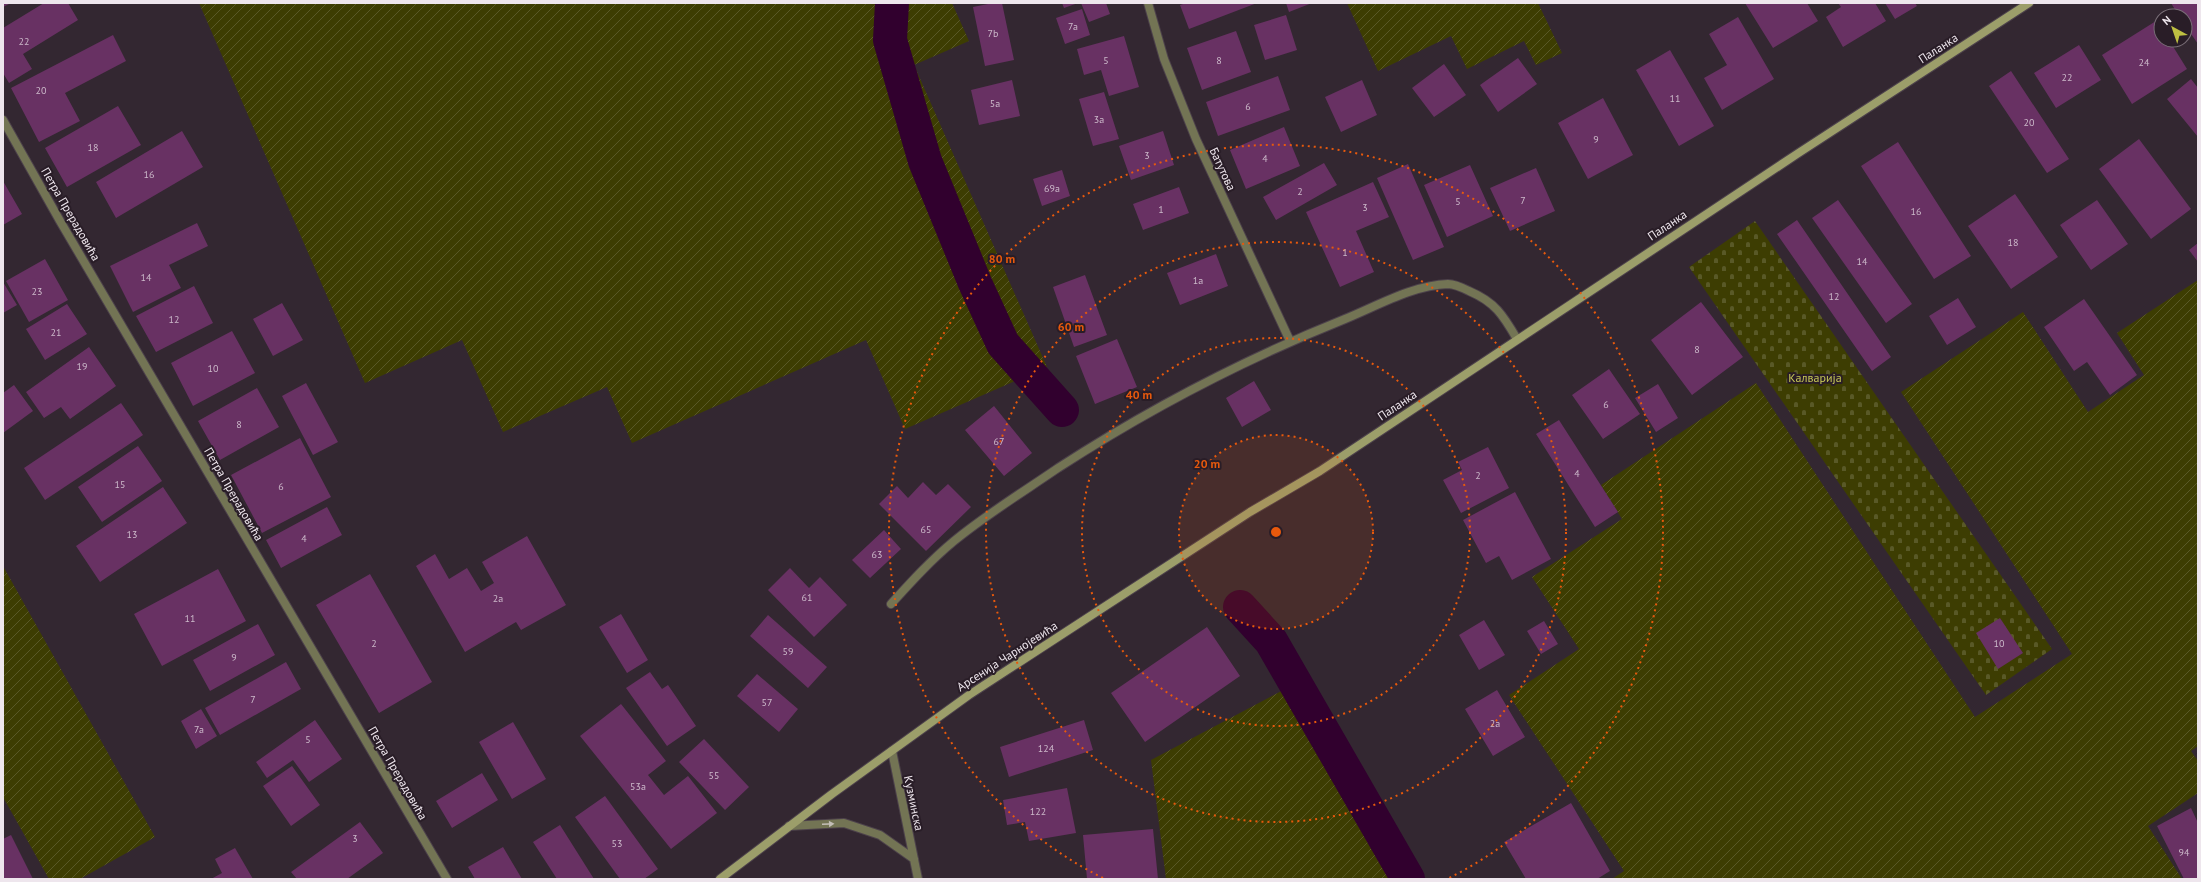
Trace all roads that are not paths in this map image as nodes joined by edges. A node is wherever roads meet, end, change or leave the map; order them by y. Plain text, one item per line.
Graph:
1 (1148, 3) edge
2 (2029, 3) edge
3 (3, 120) edge
4 (1517, 339) junction
5 (1290, 341) junction
6 (1320, 471) joint
7 (891, 604) dead end
8 (892, 751) junction
9 (789, 826) junction
10 (914, 859) junction
11 (446, 879) edge
12 (720, 879) edge
13 (918, 879) edge

1 - 5 street, Батутова
2 - 4 main road, Паланка
3 - 11 street, Петра Прерадовића
4 - 5 street
4 - 6 main road, Паланка
5 - 7 street
6 - 8 main road, Арсенија Чарнојевића
8 - 9 main road, Арсенија Чарнојевића
8 - 10 street, Кузминска
9 -> 10 street
9 - 12 main road, Арсенија Чарнојевића
10 - 13 street, Кузминска

